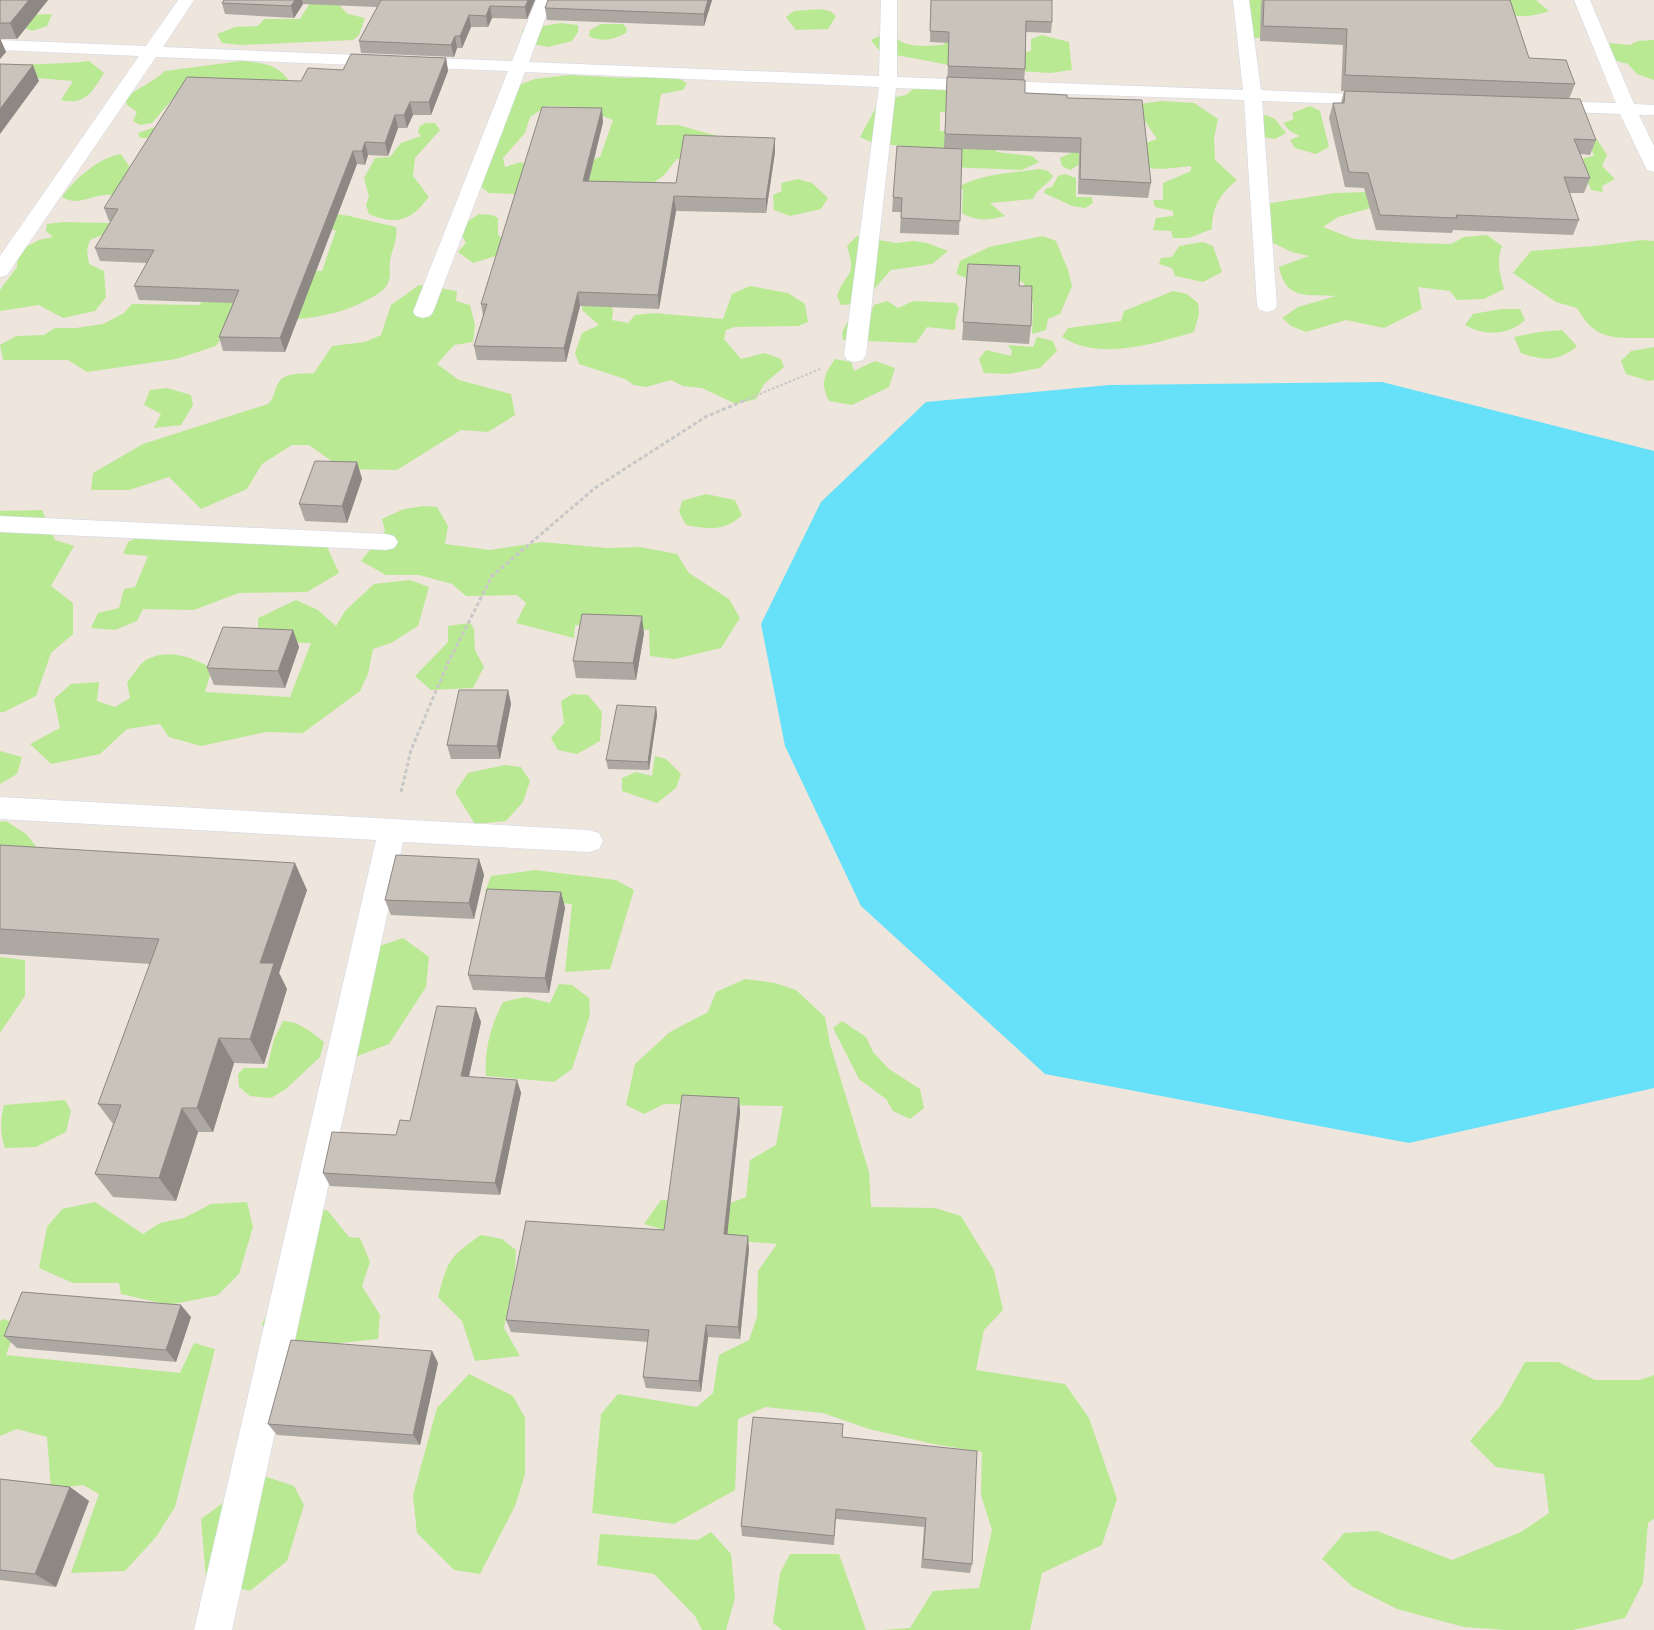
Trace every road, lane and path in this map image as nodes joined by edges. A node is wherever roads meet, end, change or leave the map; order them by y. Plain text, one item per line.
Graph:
1 (186, 0) edge
2 (544, 0) edge
3 (889, 0) edge
4 (1241, 0) edge
5 (1582, 0) edge
6 (0, 45) edge
7 (151, 53) junction
8 (518, 67) junction
9 (888, 82) junction
10 (1253, 95) junction
11 (1400, 100) edge
12 (1528, 105) edge
13 (1627, 109) junction
14 (1654, 110) edge
15 (1654, 166) edge
16 (0, 271) edge
17 (1267, 306) dead end
18 (422, 312) dead end
19 (855, 354) joint
20 (0, 524) edge
21 (386, 542) dead end
22 (0, 808) edge
23 (392, 829) junction
24 (589, 841) dead end
25 (213, 1630) edge

1 - 7 street
2 - 8 street
3 - 9 street
4 - 10 street
5 - 13 street
6 - 7 street
7 - 8 street
7 - 16 street
8 - 9 street
8 - 18 street
9 - 10 street
9 - 19 street
10 - 11 street
10 - 17 street
12 - 13 street
13 - 14 street
13 - 15 street
19 - 23 path
20 - 21 street
22 - 23 street
23 - 24 street
23 - 25 street

